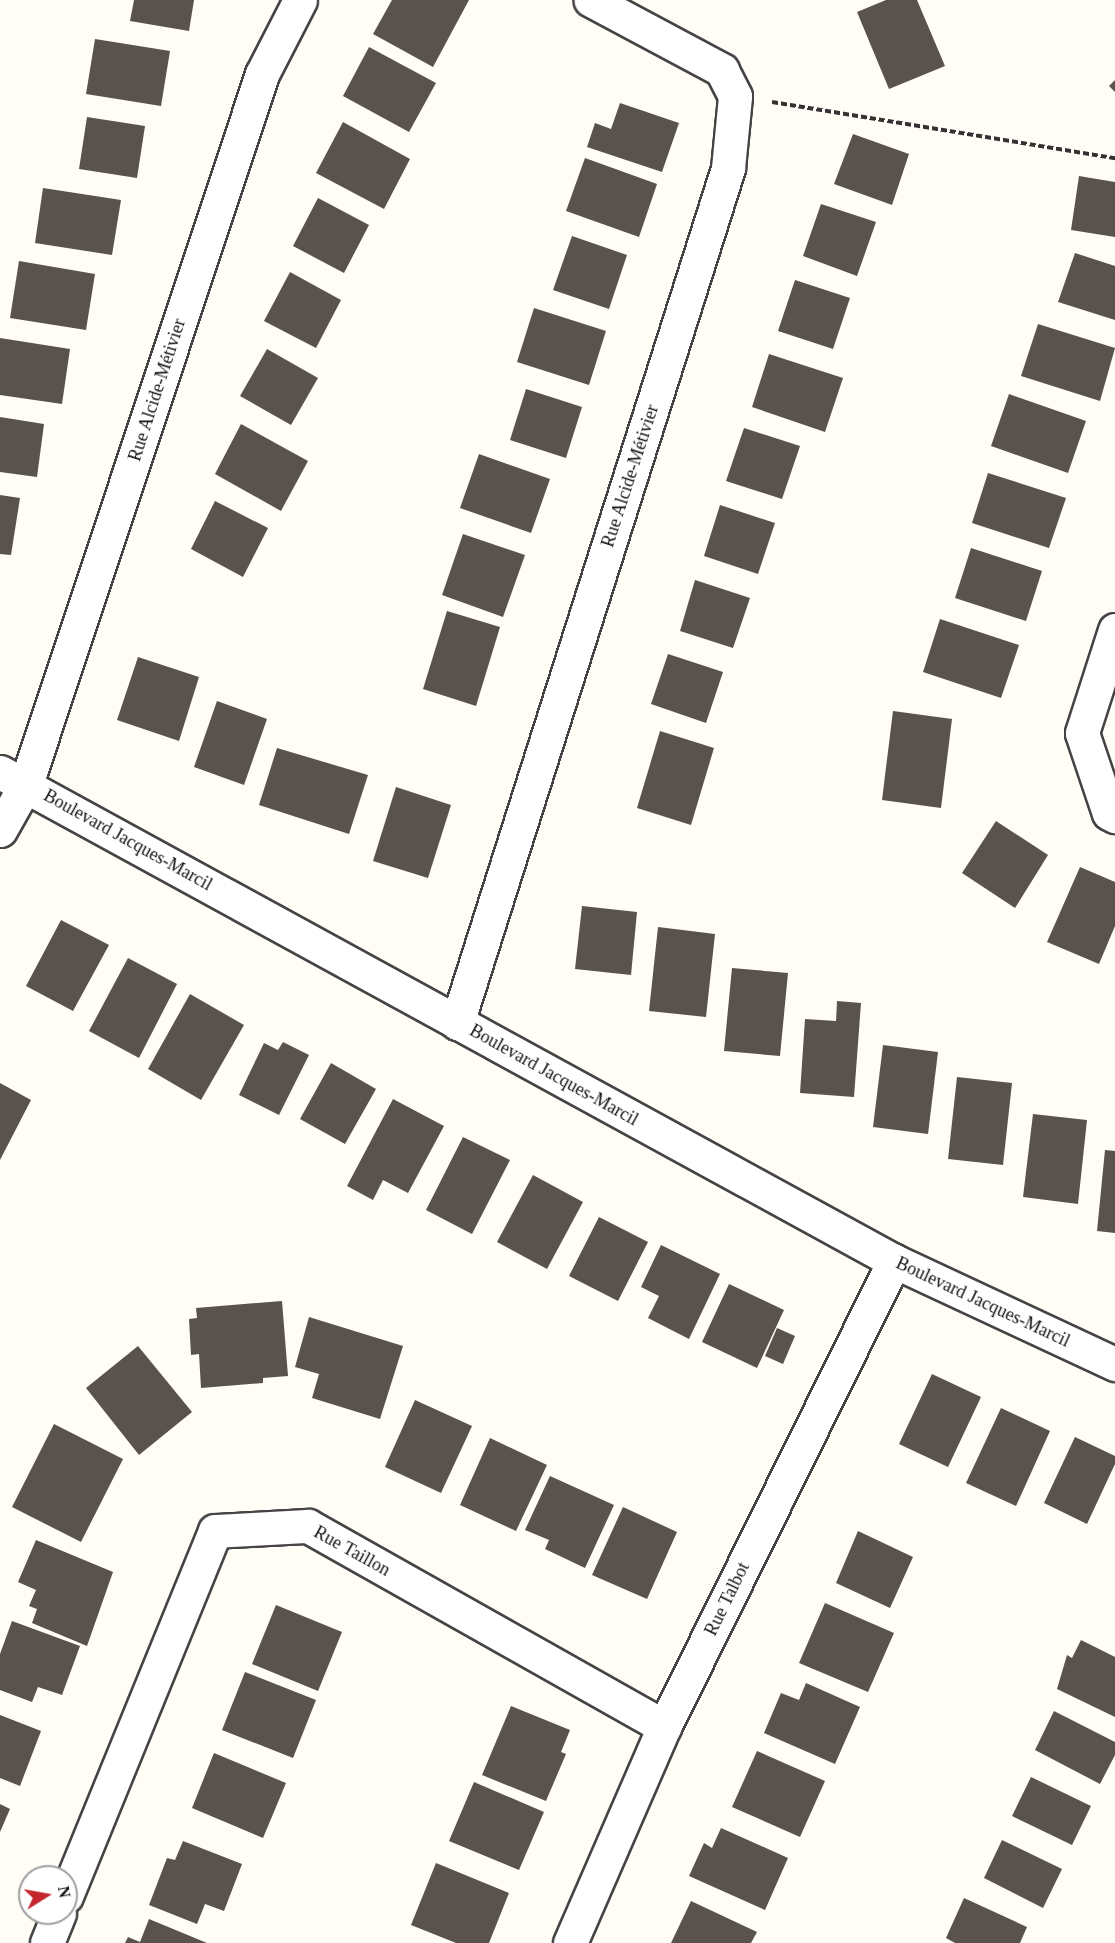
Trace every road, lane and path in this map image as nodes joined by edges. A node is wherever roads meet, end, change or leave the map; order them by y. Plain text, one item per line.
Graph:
1 (300, 0) edge
2 (591, 0) edge
3 (735, 96) junction
4 (1115, 158) edge
5 (1115, 630) edge
6 (13, 778) edge
7 (1115, 816) edge
8 (0, 830) edge
9 (457, 1023) junction
10 (894, 1261) junction
11 (1115, 1364) edge
12 (664, 1727) junction
13 (78, 1867) edge
14 (54, 1925) edge
15 (47, 1943) edge
16 (570, 1943) edge

1 - 6 street, Rue Alcide-Métivier
2 - 3 street
3 - 4 path
3 - 9 street, Rue Alcide-Métivier
5 - 7 street
6 - 8 street, Rue Alcide-Métivier
6 - 9 street, Boulevard Jacques-Marcil
9 - 10 street, Boulevard Jacques-Marcil
10 - 11 street, Boulevard Jacques-Marcil
10 - 12 street, Rue Talbot
12 - 13 street, Rue Taillon
12 - 16 street, Rue Talbot
14 - 15 street

